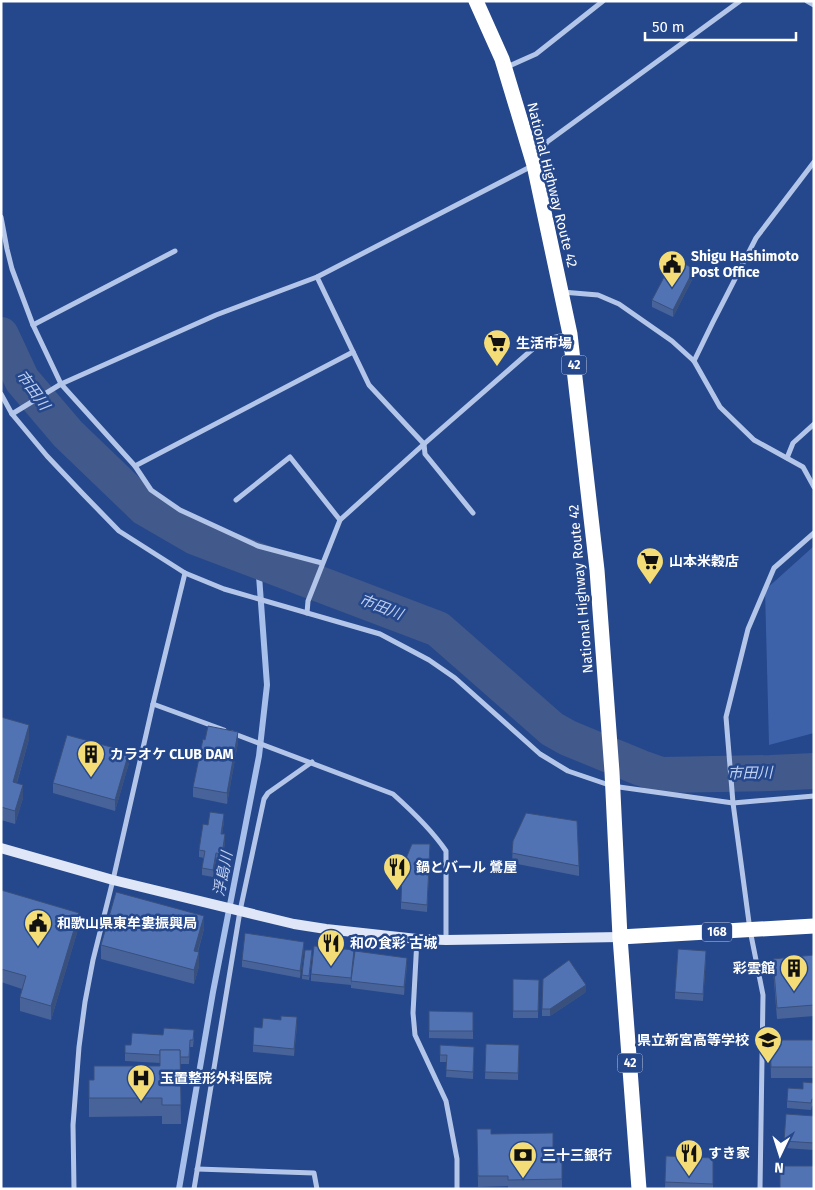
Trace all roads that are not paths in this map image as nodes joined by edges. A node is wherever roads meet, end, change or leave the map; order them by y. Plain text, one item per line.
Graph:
1 (476, 1) edge
2 (603, 1) edge
3 (740, 1) edge
4 (808, 1) edge
5 (814, 5) edge
6 (505, 68) junction
7 (814, 162) edge
8 (534, 165) junction
9 (1, 217) edge
10 (176, 250) dead end
11 (317, 277) junction
12 (562, 292) junction
13 (33, 325) junction
14 (570, 334) junction
15 (354, 352) junction
16 (694, 361) junction
17 (61, 384) junction
18 (1, 394) edge
19 (12, 414) junction
20 (814, 424) edge
21 (424, 444) junction
22 (787, 458) junction
23 (135, 466) junction
24 (814, 488) edge
25 (236, 500) dead end
26 (473, 513) dead end
27 (340, 520) junction
28 (814, 533) edge
29 (322, 563) junction
30 (185, 573) junction
31 (307, 613) junction
32 (153, 704) junction
33 (312, 762) junction
34 (612, 779) junction
35 (814, 796) edge
36 (733, 804) junction
37 (1, 848) edge
38 (112, 880) junction
39 (240, 911) junction
40 (814, 926) edge
41 (750, 930) junction
42 (620, 938) junction
43 (417, 939) junction
44 (446, 940) junction
45 (197, 1169) junction
46 (74, 1189) edge
47 (194, 1189) edge
48 (317, 1189) edge
49 (457, 1189) edge
50 (639, 1189) edge
51 (760, 1189) edge

1 - 6 highway, National Highway Route 42 / 42
2 - 6 street
3 - 8 street
4 - 5 street
6 - 8 highway, National Highway Route 42 / 42
7 - 16 street
8 - 11 street
8 - 12 highway, National Highway Route 42 / 42
9 - 13 street
10 - 13 street
11 - 15 street
11 - 17 street
12 - 14 highway, National Highway Route 42 / 42
12 - 16 street
13 - 17 street
14 - 21 street
14 - 34 highway, National Highway Route 42 / 42
15 - 21 street
15 - 23 street
16 - 22 street
17 - 19 street
17 - 23 street
18 - 19 street
19 - 30 street
20 - 22 street
21 - 26 street
21 - 27 street
22 - 24 street
23 - 29 street
25 - 27 street
27 - 29 street
28 - 36 street
29 - 31 street
30 - 31 street
30 - 32 street
31 - 34 street
32 - 33 street
32 - 38 street
33 - 39 street
33 - 44 street
34 - 36 street
34 - 42 highway, National Highway Route 42 / 42
35 - 36 street
36 - 41 street
37 - 38 street
38 - 39 street
38 - 46 street
39 - 43 street
39 - 45 street
40 - 41 highway, 168
41 - 42 highway, 168
41 - 51 street
42 - 44 street
42 - 50 highway, National Highway Route 42 / 42
43 - 44 street
43 - 49 street
45 - 47 street
45 - 48 street

